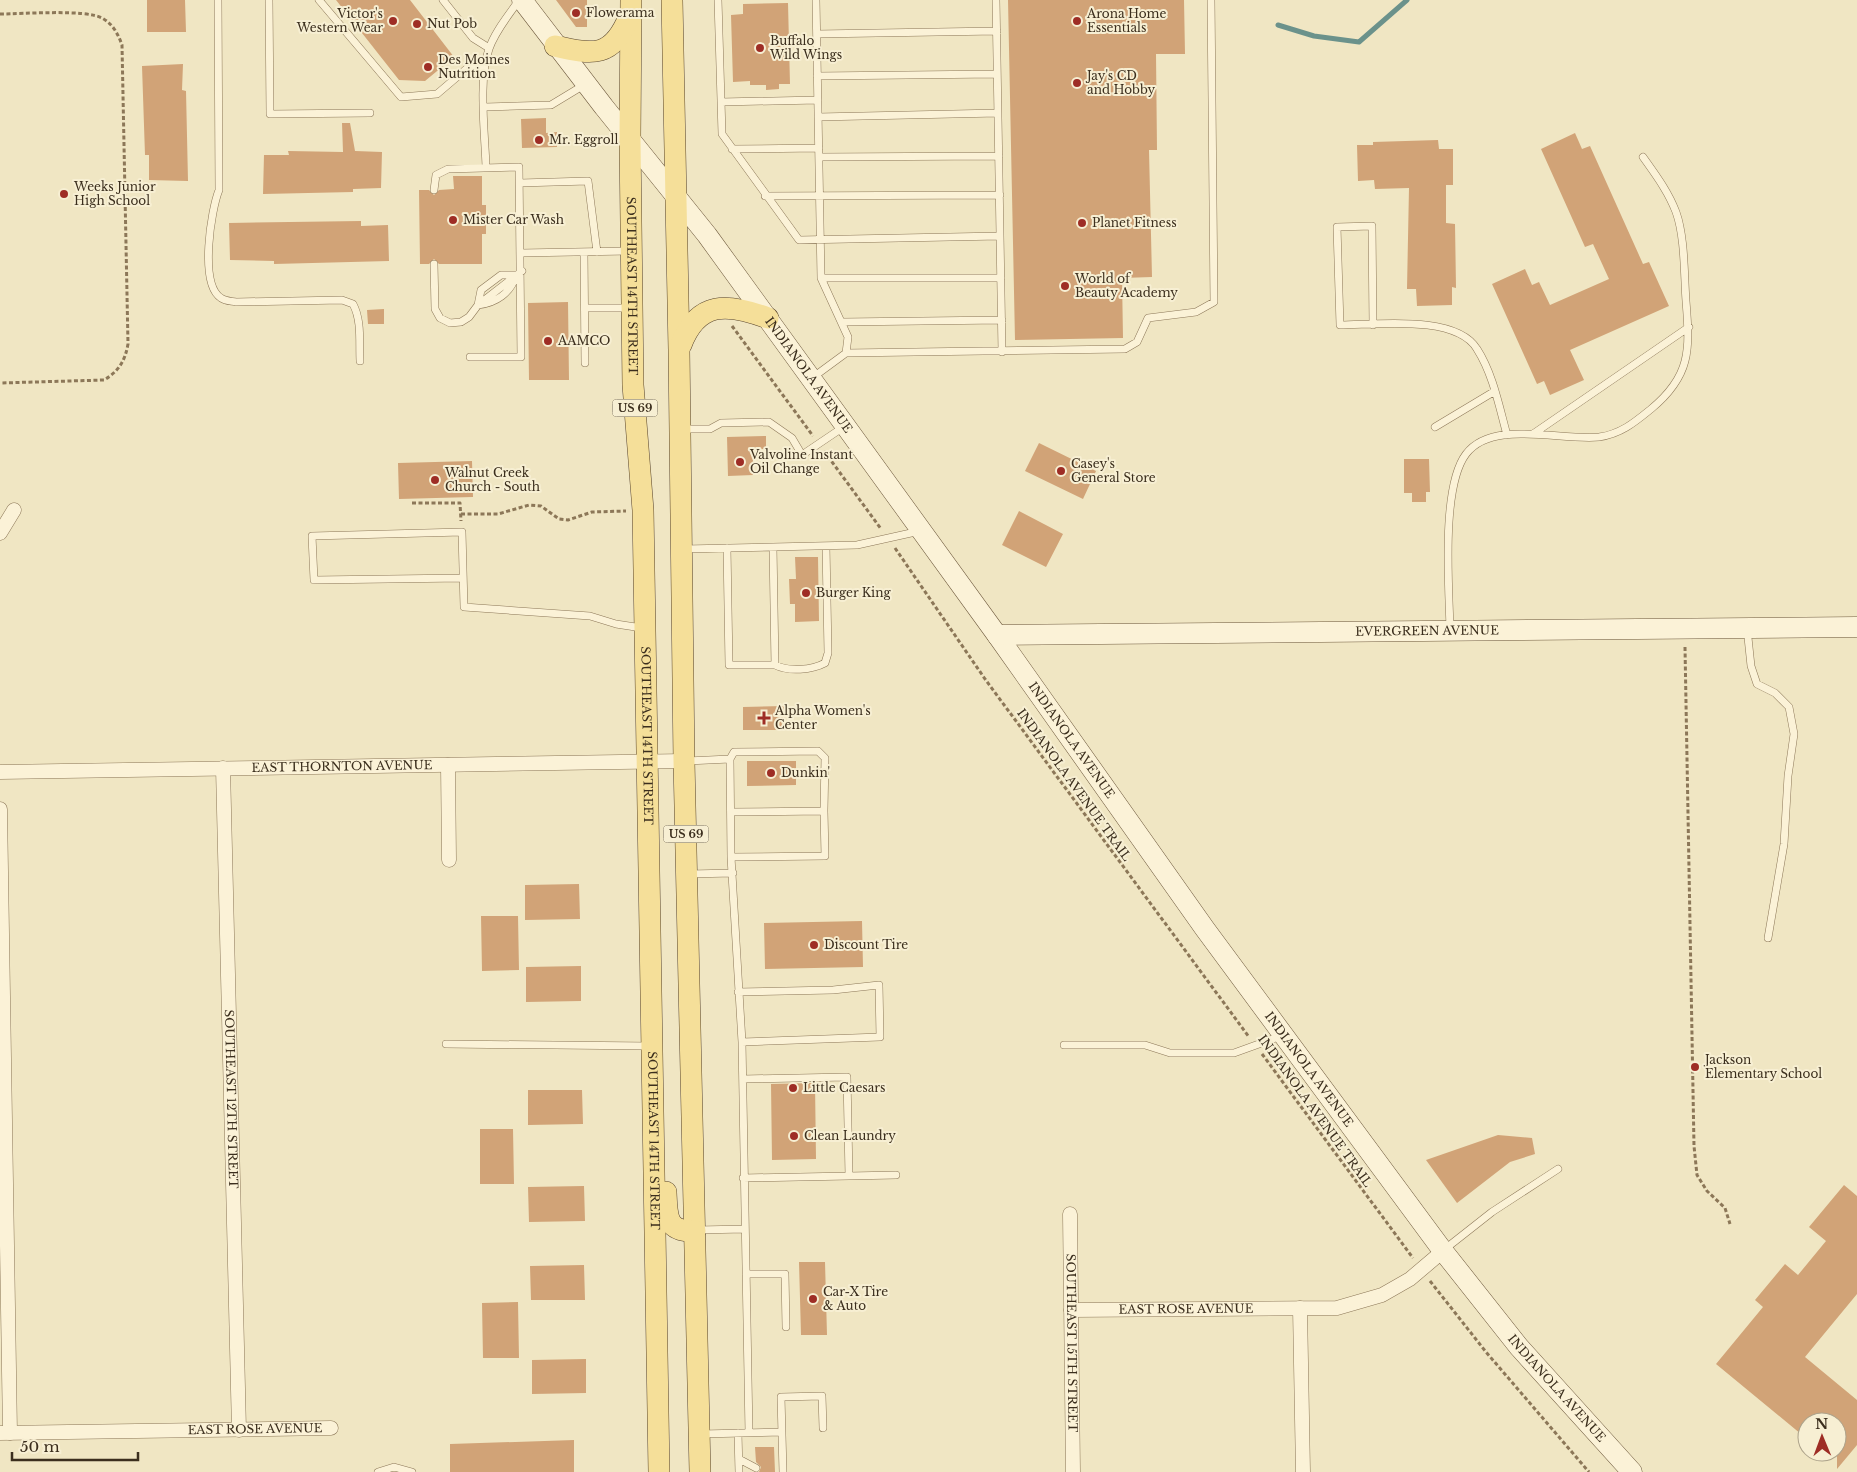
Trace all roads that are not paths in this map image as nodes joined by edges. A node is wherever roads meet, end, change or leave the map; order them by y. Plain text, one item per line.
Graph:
1 (218, 0) edge
2 (269, 0) edge
3 (319, 0) edge
4 (443, 0) edge
5 (521, 0) edge
6 (672, 0) edge
7 (718, 0) edge
8 (816, 0) edge
9 (996, 0) edge
10 (1211, 0) edge
11 (631, 6) edge
12 (997, 31) junction
13 (816, 34) junction
14 (555, 46) junction
15 (489, 48) junction
16 (484, 67) junction
17 (997, 74) junction
18 (817, 76) junction
19 (586, 84) junction
20 (818, 100) junction
21 (721, 102) junction
22 (485, 107) junction
23 (370, 113) dead end
24 (998, 113) junction
25 (818, 117) junction
26 (630, 140) junction
27 (818, 148) junction
28 (732, 149) junction
29 (999, 156) junction
30 (819, 157) junction
31 (1643, 157) dead end
32 (486, 167) junction
33 (520, 183) junction
34 (434, 190) dead end
35 (675, 195) junction
36 (765, 196) junction
37 (819, 196) junction
38 (1000, 196) junction
39 (1000, 236) junction
40 (820, 239) junction
41 (631, 251) junction
42 (584, 252) junction
43 (597, 252) junction
44 (521, 253) junction
45 (434, 264) dead end
46 (519, 273) junction
47 (821, 278) junction
48 (1001, 278) junction
49 (585, 308) junction
50 (632, 308) junction
51 (768, 318) junction
52 (1002, 320) junction
53 (842, 322) junction
54 (1373, 325) junction
55 (1689, 327) junction
56 (680, 350) junction
57 (1002, 352) junction
58 (846, 353) junction
59 (470, 357) dead end
60 (360, 361) dead end
61 (585, 363) dead end
62 (812, 378) junction
63 (1496, 391) junction
64 (845, 425) junction
65 (1435, 427) dead end
66 (681, 430) junction
67 (1532, 434) junction
68 (1507, 435) junction
69 (14, 510) dead end
70 (920, 530) junction
71 (0, 533) edge
72 (826, 546) junction
73 (773, 547) junction
74 (727, 548) junction
75 (682, 549) junction
76 (463, 578) junction
77 (1857, 627) edge
78 (1747, 628) junction
79 (645, 629) junction
80 (1450, 632) junction
81 (997, 635) junction
82 (775, 665) junction
83 (730, 759) junction
84 (684, 761) junction
85 (647, 762) junction
86 (448, 765) junction
87 (223, 768) junction
88 (0, 772) edge
89 (0, 810) edge
90 (824, 811) junction
91 (731, 812) junction
92 (731, 857) junction
93 (449, 860) dead end
94 (733, 873) junction
95 (687, 874) junction
96 (1768, 938) dead end
97 (738, 992) junction
98 (1282, 1036) junction
99 (742, 1042) junction
100 (446, 1044) dead end
101 (652, 1046) junction
102 (1064, 1046) dead end
103 (743, 1079) junction
104 (652, 1082) junction
105 (1558, 1169) dead end
106 (896, 1175) dead end
107 (849, 1176) junction
108 (744, 1178) junction
109 (1070, 1214) dead end
110 (745, 1229) junction
111 (695, 1230) junction
112 (1443, 1251) junction
113 (746, 1274) junction
114 (1300, 1308) junction
115 (1071, 1310) junction
116 (786, 1327) dead end
117 (331, 1428) dead end
118 (823, 1428) dead end
119 (239, 1430) junction
120 (782, 1432) junction
121 (5, 1433) edge
122 (738, 1433) junction
123 (749, 1433) junction
124 (699, 1434) junction
125 (739, 1459) junction
126 (756, 1468) dead end
127 (378, 1472) edge
128 (412, 1472) edge
129 (659, 1472) edge
130 (700, 1472) edge
131 (739, 1472) edge
132 (783, 1472) edge
133 (1073, 1472) edge
134 (1303, 1472) edge
135 (1632, 1472) edge

1 - 60 lane
2 - 23 lane
3 - 16 lane
4 - 15 lane
5 - 14 main road, INDIANOLA AVENUE
5 - 15 lane
6 - 35 main road, US 69
7 - 21 lane
8 - 13 lane
9 - 12 lane
10 - 57 lane
11 - 14 main road
11 - 26 main road, SOUTHEAST 14TH STREET / US 69
12 - 13 lane
12 - 17 lane
13 - 18 lane
14 - 19 main road, INDIANOLA AVENUE
15 - 16 lane
16 - 22 lane
17 - 18 lane
17 - 24 lane
18 - 20 lane
19 - 22 lane
19 - 26 main road, INDIANOLA AVENUE
20 - 21 lane
20 - 25 lane
21 - 28 lane
22 - 32 lane
24 - 25 lane
24 - 29 lane
25 - 27 lane
26 - 35 main road, INDIANOLA AVENUE
26 - 41 main road, SOUTHEAST 14TH STREET / US 69
27 - 28 lane
27 - 30 lane
28 - 36 lane
29 - 30 lane
29 - 38 lane
30 - 37 lane
31 - 55 lane
32 - 33 lane
32 - 34 lane
33 - 43 lane
33 - 44 lane
35 - 51 main road, INDIANOLA AVENUE
35 - 56 main road, US 69
36 - 37 lane
36 - 40 lane
37 - 38 lane
37 - 40 lane
38 - 39 lane
39 - 40 lane
39 - 48 lane
40 - 47 lane
41 - 43 lane
41 - 50 main road, SOUTHEAST 14TH STREET / US 69
42 - 43 lane
42 - 44 lane
42 - 49 lane
44 - 46 lane
45 - 46 lane
46 - 59 lane
47 - 48 lane
47 - 53 lane
48 - 52 lane
49 - 50 lane
49 - 61 lane
50 - 79 main road, SOUTHEAST 14TH STREET / US 69
51 - 56 main road
51 - 62 main road, INDIANOLA AVENUE
52 - 53 lane
52 - 57 lane
53 - 58 lane
54 - 54 lane
54 - 63 lane
55 - 67 lane
55 - 67 lane
56 - 66 main road, US 69
57 - 58 lane
58 - 62 lane
62 - 64 main road, INDIANOLA AVENUE
63 - 65 lane
63 - 68 lane
64 - 66 lane
64 - 70 main road, INDIANOLA AVENUE
66 - 75 main road, US 69
67 - 68 lane
68 - 80 lane
69 - 71 street
70 - 72 lane
70 - 81 main road, INDIANOLA AVENUE
72 - 73 lane
72 - 82 lane
73 - 74 lane
73 - 82 lane
74 - 75 lane
74 - 82 lane
75 - 84 main road, US 69
76 - 76 lane
76 - 79 lane
77 - 78 main road, EVERGREEN AVENUE
78 - 80 main road, EVERGREEN AVENUE
78 - 96 lane
79 - 85 main road, SOUTHEAST 14TH STREET / US 69
80 - 81 main road, EVERGREEN AVENUE
81 - 98 main road, INDIANOLA AVENUE
83 - 84 lane
83 - 90 lane
83 - 91 lane
84 - 85 street, EAST THORNTON AVENUE
84 - 95 main road, US 69
85 - 86 street, EAST THORNTON AVENUE
85 - 101 main road, SOUTHEAST 14TH STREET / US 69
86 - 87 street, EAST THORNTON AVENUE
86 - 93 street
87 - 88 street, EAST THORNTON AVENUE
87 - 119 street, SOUTHEAST 12TH STREET
89 - 121 street
90 - 91 lane
90 - 92 lane
91 - 92 lane
92 - 94 lane
94 - 95 lane
94 - 97 lane
95 - 111 main road, US 69
97 - 99 lane
97 - 99 lane
98 - 102 lane
98 - 112 main road, INDIANOLA AVENUE
99 - 103 lane
100 - 101 lane
101 - 104 main road, SOUTHEAST 14TH STREET / US 69
103 - 107 lane
103 - 108 lane
104 - 111 main road
104 - 129 main road, SOUTHEAST 14TH STREET / US 69
105 - 112 lane
106 - 107 lane
107 - 108 lane
108 - 110 lane
109 - 115 street, SOUTHEAST 15TH STREET
110 - 111 lane
110 - 113 lane
111 - 124 main road, US 69
112 - 114 street, EAST ROSE AVENUE
112 - 135 main road, INDIANOLA AVENUE
113 - 116 lane
113 - 123 lane
114 - 115 street, EAST ROSE AVENUE
114 - 134 street
115 - 133 street, SOUTHEAST 15TH STREET
117 - 119 street, EAST ROSE AVENUE
118 - 120 lane
119 - 121 street, EAST ROSE AVENUE
120 - 123 lane
120 - 132 lane
122 - 123 lane
122 - 124 lane
122 - 125 lane
124 - 130 main road, US 69
125 - 126 lane
125 - 131 lane
127 - 128 lane

